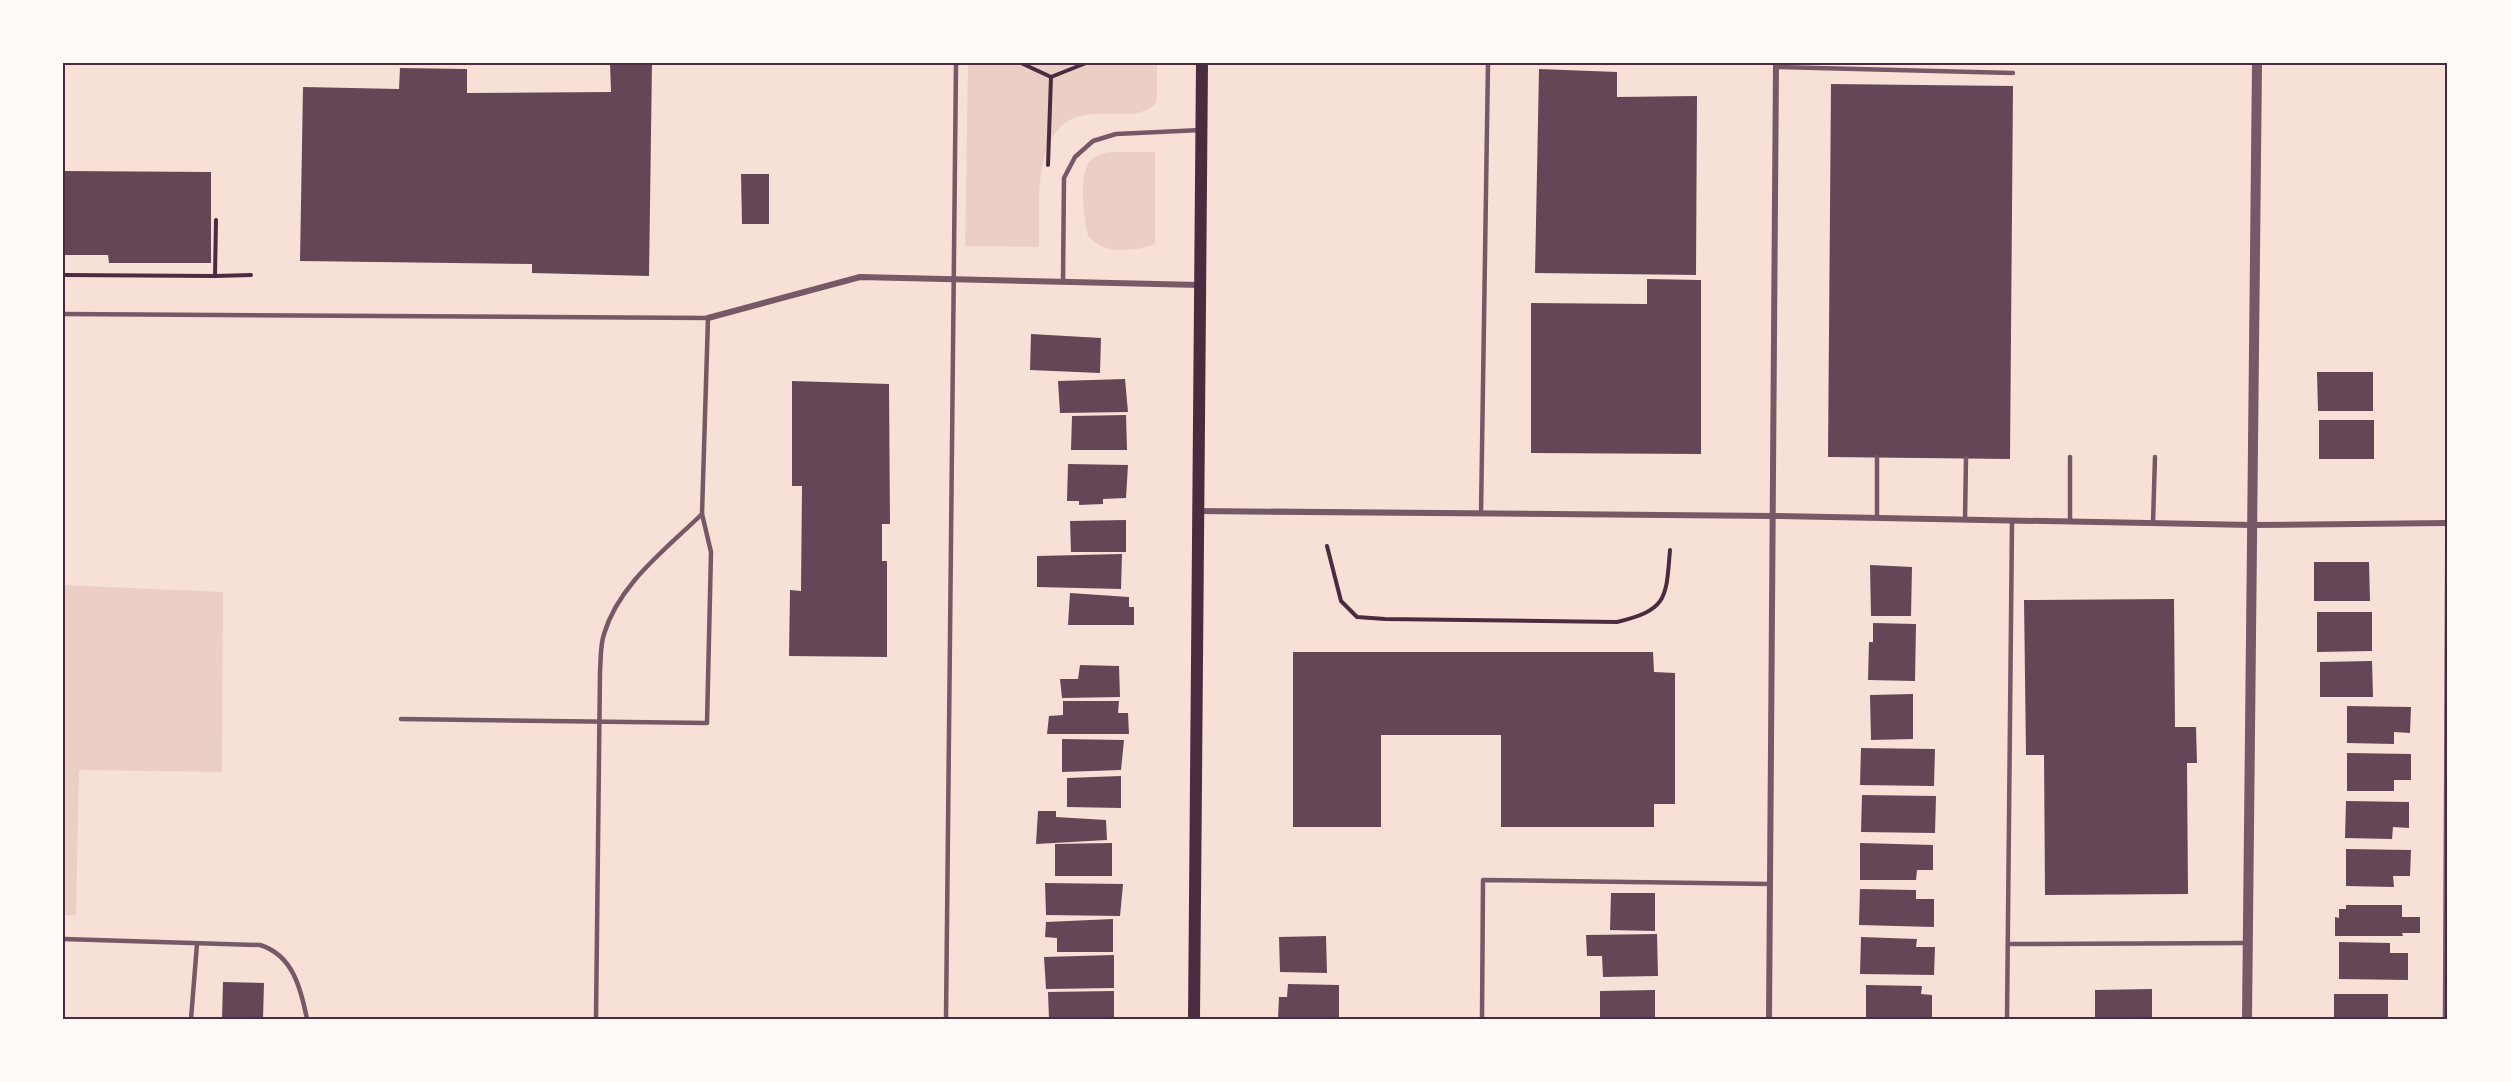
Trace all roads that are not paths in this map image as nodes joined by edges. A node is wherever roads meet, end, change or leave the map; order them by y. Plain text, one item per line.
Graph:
1 (956, 63) edge
2 (1202, 63) edge
3 (1488, 63) edge
4 (2257, 63) edge
5 (1776, 65) edge
6 (2013, 73) dead end
7 (1201, 130) junction
8 (953, 280) junction
9 (1063, 282) junction
10 (1201, 285) junction
11 (63, 314) edge
12 (708, 318) junction
13 (2448, 387) edge
14 (2070, 457) dead end
15 (2155, 457) dead end
16 (1877, 458) dead end
17 (1966, 458) dead end
18 (1198, 511) junction
19 (702, 514) junction
20 (1481, 514) junction
21 (1774, 516) junction
22 (1877, 518) junction
23 (1965, 520) junction
24 (2012, 521) junction
25 (2070, 522) junction
26 (2153, 523) junction
27 (2447, 523) edge
28 (2252, 525) junction
29 (401, 719) dead end
30 (600, 721) junction
31 (1770, 885) junction
32 (63, 939) edge
33 (2248, 943) junction
34 (2008, 944) junction
35 (197, 945) junction
36 (191, 1019) edge
37 (307, 1019) edge
38 (596, 1019) edge
39 (946, 1019) edge
40 (1194, 1019) edge
41 (1482, 1019) edge
42 (1769, 1019) edge
43 (2007, 1019) edge
44 (2247, 1019) edge
45 (2445, 1019) edge

1 - 8 lane
2 - 7 main road
3 - 20 lane
4 - 28 street
5 - 6 lane
5 - 21 street
7 - 9 lane
7 - 10 main road
8 - 9 street
8 - 12 street
8 - 39 lane
9 - 10 street
10 - 18 main road
11 - 12 lane
12 - 19 lane
13 - 27 lane
14 - 25 lane
15 - 26 lane
16 - 22 lane
17 - 23 lane
18 - 20 street
18 - 40 main road
19 - 30 lane
19 - 30 lane
20 - 21 street
21 - 22 street
21 - 31 street
22 - 23 street
23 - 24 street
24 - 25 street
24 - 34 lane
25 - 26 street
26 - 28 street
27 - 28 street
27 - 45 lane
28 - 33 street
29 - 30 lane
30 - 38 lane
31 - 41 lane
31 - 42 street
32 - 35 lane
33 - 34 lane
33 - 44 street
34 - 43 lane
35 - 36 lane
35 - 37 lane

